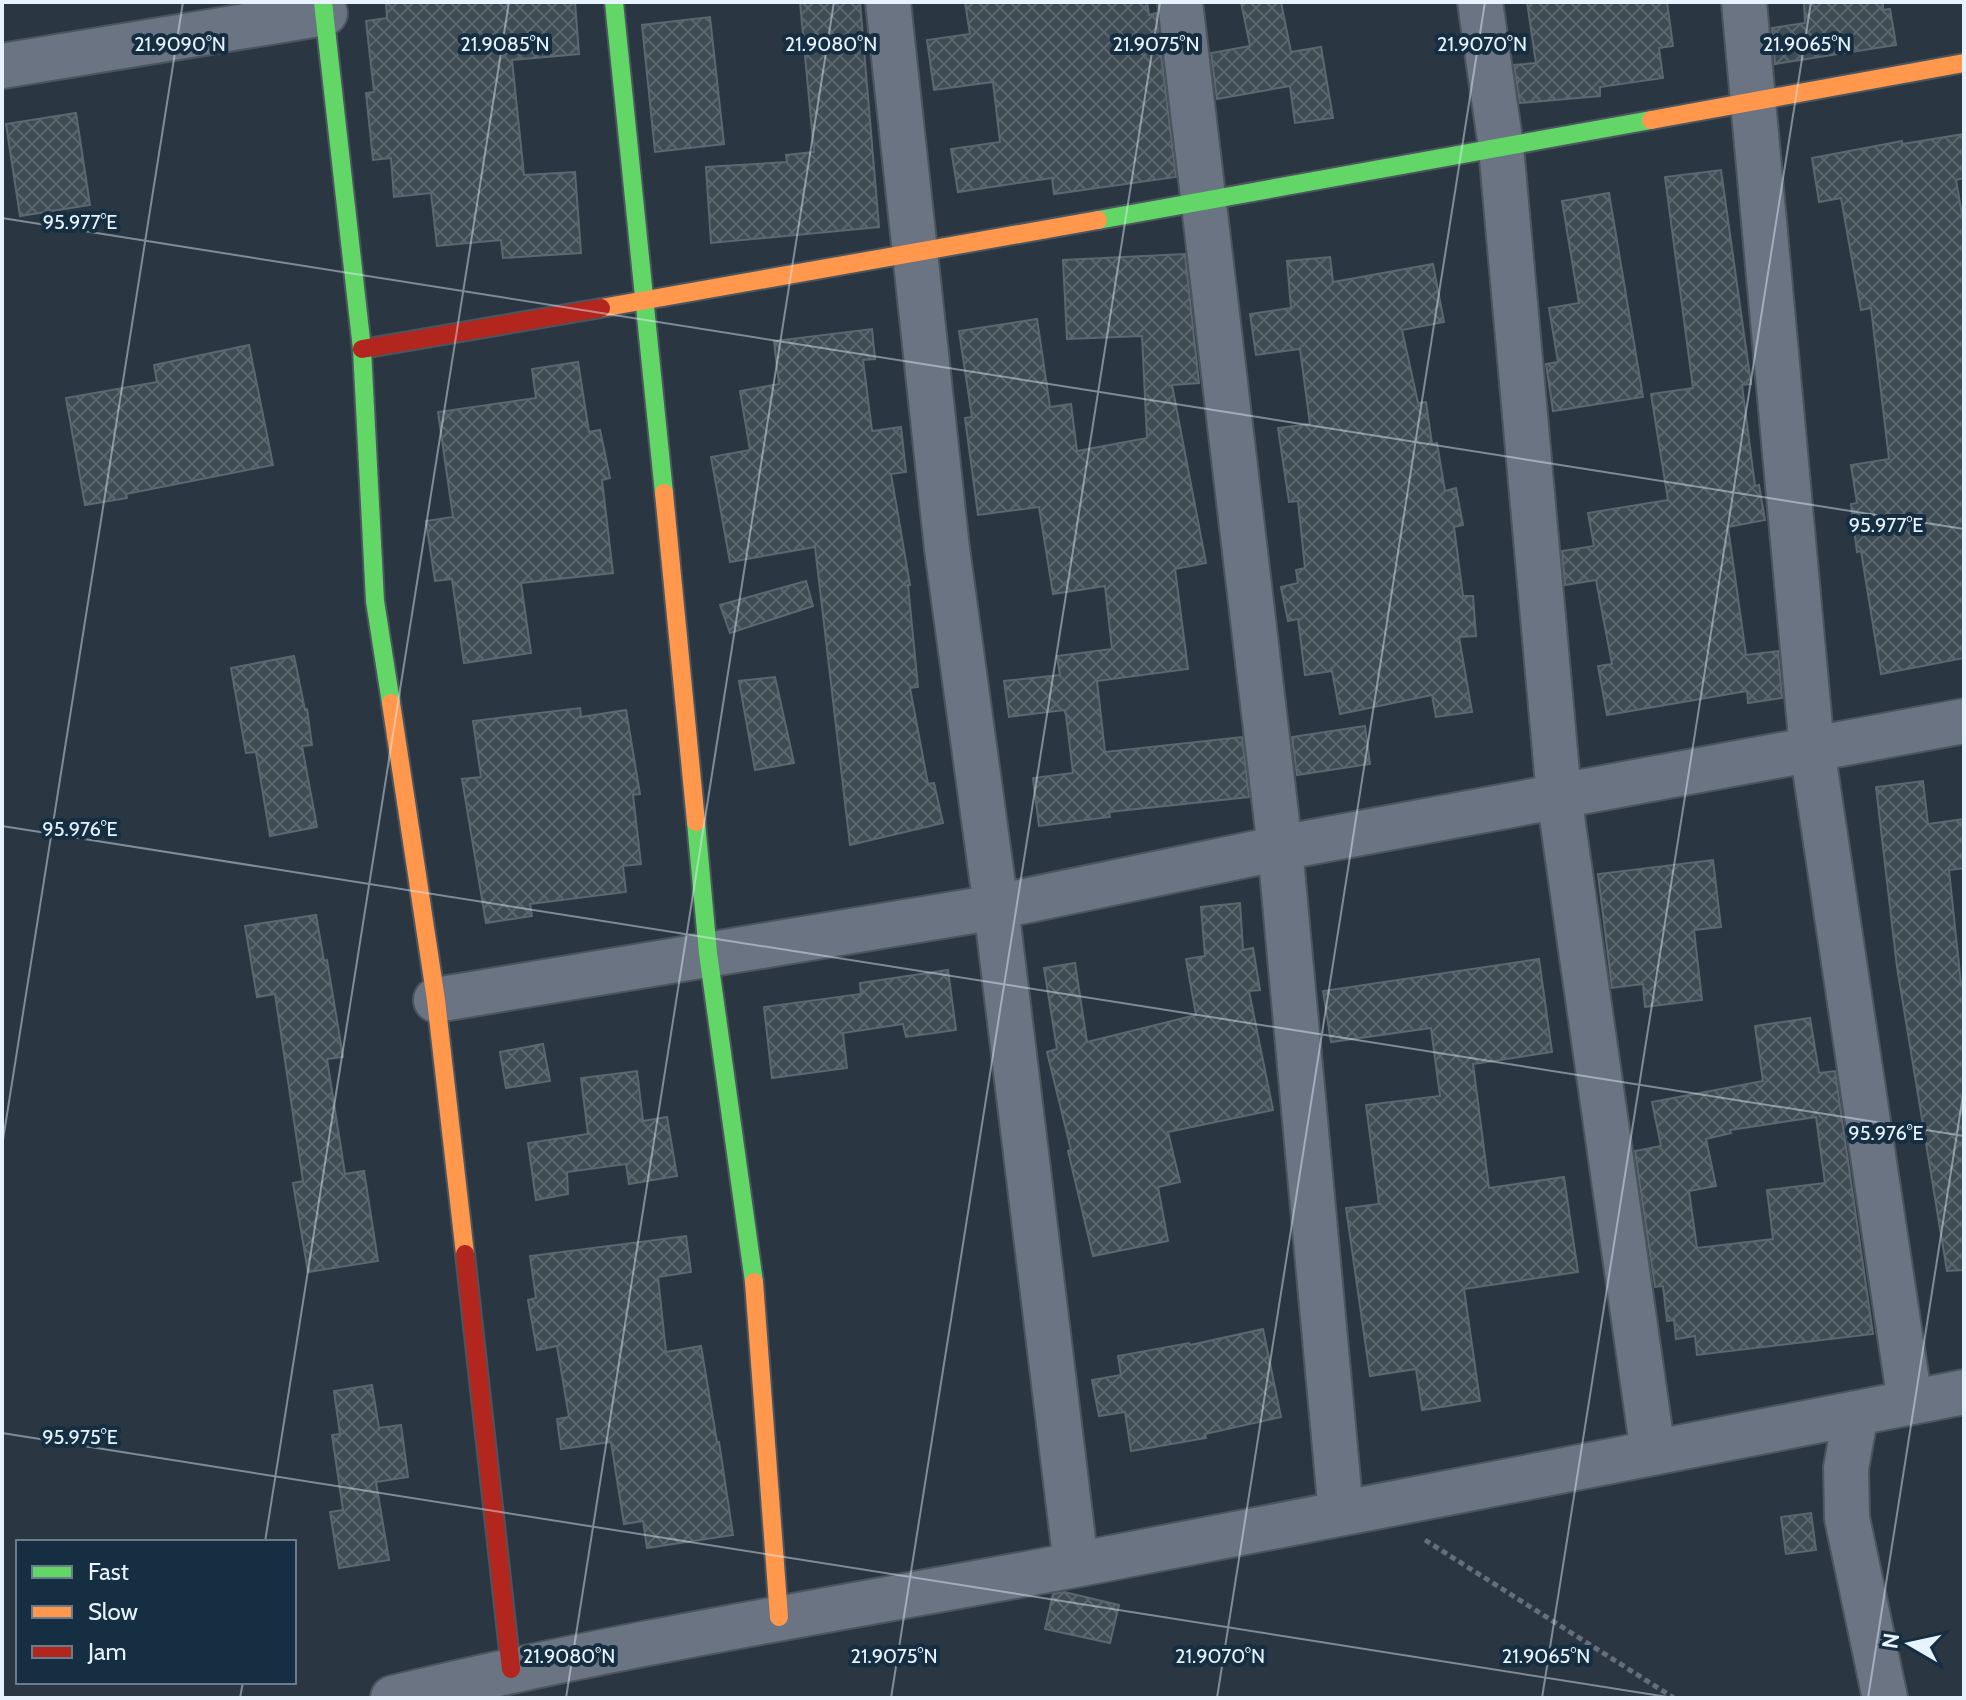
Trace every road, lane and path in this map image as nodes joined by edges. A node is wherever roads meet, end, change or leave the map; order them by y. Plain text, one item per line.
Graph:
1 (614, 2) edge
2 (888, 2) edge
3 (1180, 2) edge
4 (1480, 2) edge
5 (1744, 2) edge
6 (324, 8) edge
7 (1964, 63) edge
8 (2, 66) edge
9 (1754, 101) junction
10 (1501, 147) junction
11 (1204, 201) junction
12 (915, 253) junction
13 (646, 299) junction
14 (362, 349) junction
15 (1964, 721) edge
16 (1812, 749) junction
17 (1559, 796) junction
18 (1280, 848) junction
19 (996, 907) junction
20 (708, 953) junction
21 (436, 1000) junction
22 (1964, 1392) edge
23 (1910, 1402) junction
24 (1856, 1413) junction
25 (1653, 1452) junction
26 (1341, 1513) junction
27 (1413, 1536) dead end
28 (1076, 1564) junction
29 (779, 1617) junction
30 (511, 1669) junction
31 (393, 1698) edge
32 (1674, 1698) edge
33 (1885, 1698) edge

1 - 13 street
2 - 12 street
3 - 11 street
4 - 10 street
5 - 9 street
6 - 8 street
6 - 14 street
7 - 9 street
9 - 10 street
9 - 16 street
10 - 11 street
10 - 17 street
11 - 12 street
11 - 18 street
12 - 13 street
12 - 19 street
13 - 14 street
13 - 20 street
14 - 21 street
15 - 16 street
16 - 17 street
16 - 23 street
17 - 18 street
17 - 25 street
18 - 19 street
18 - 26 street
19 - 20 street
19 - 28 street
20 - 21 street
20 - 29 street
21 - 30 street
22 - 23 street
23 - 24 street
24 - 25 street
24 - 33 street
25 - 26 street
26 - 28 street
27 - 32 path
28 - 29 street
29 - 30 street
30 - 31 street

